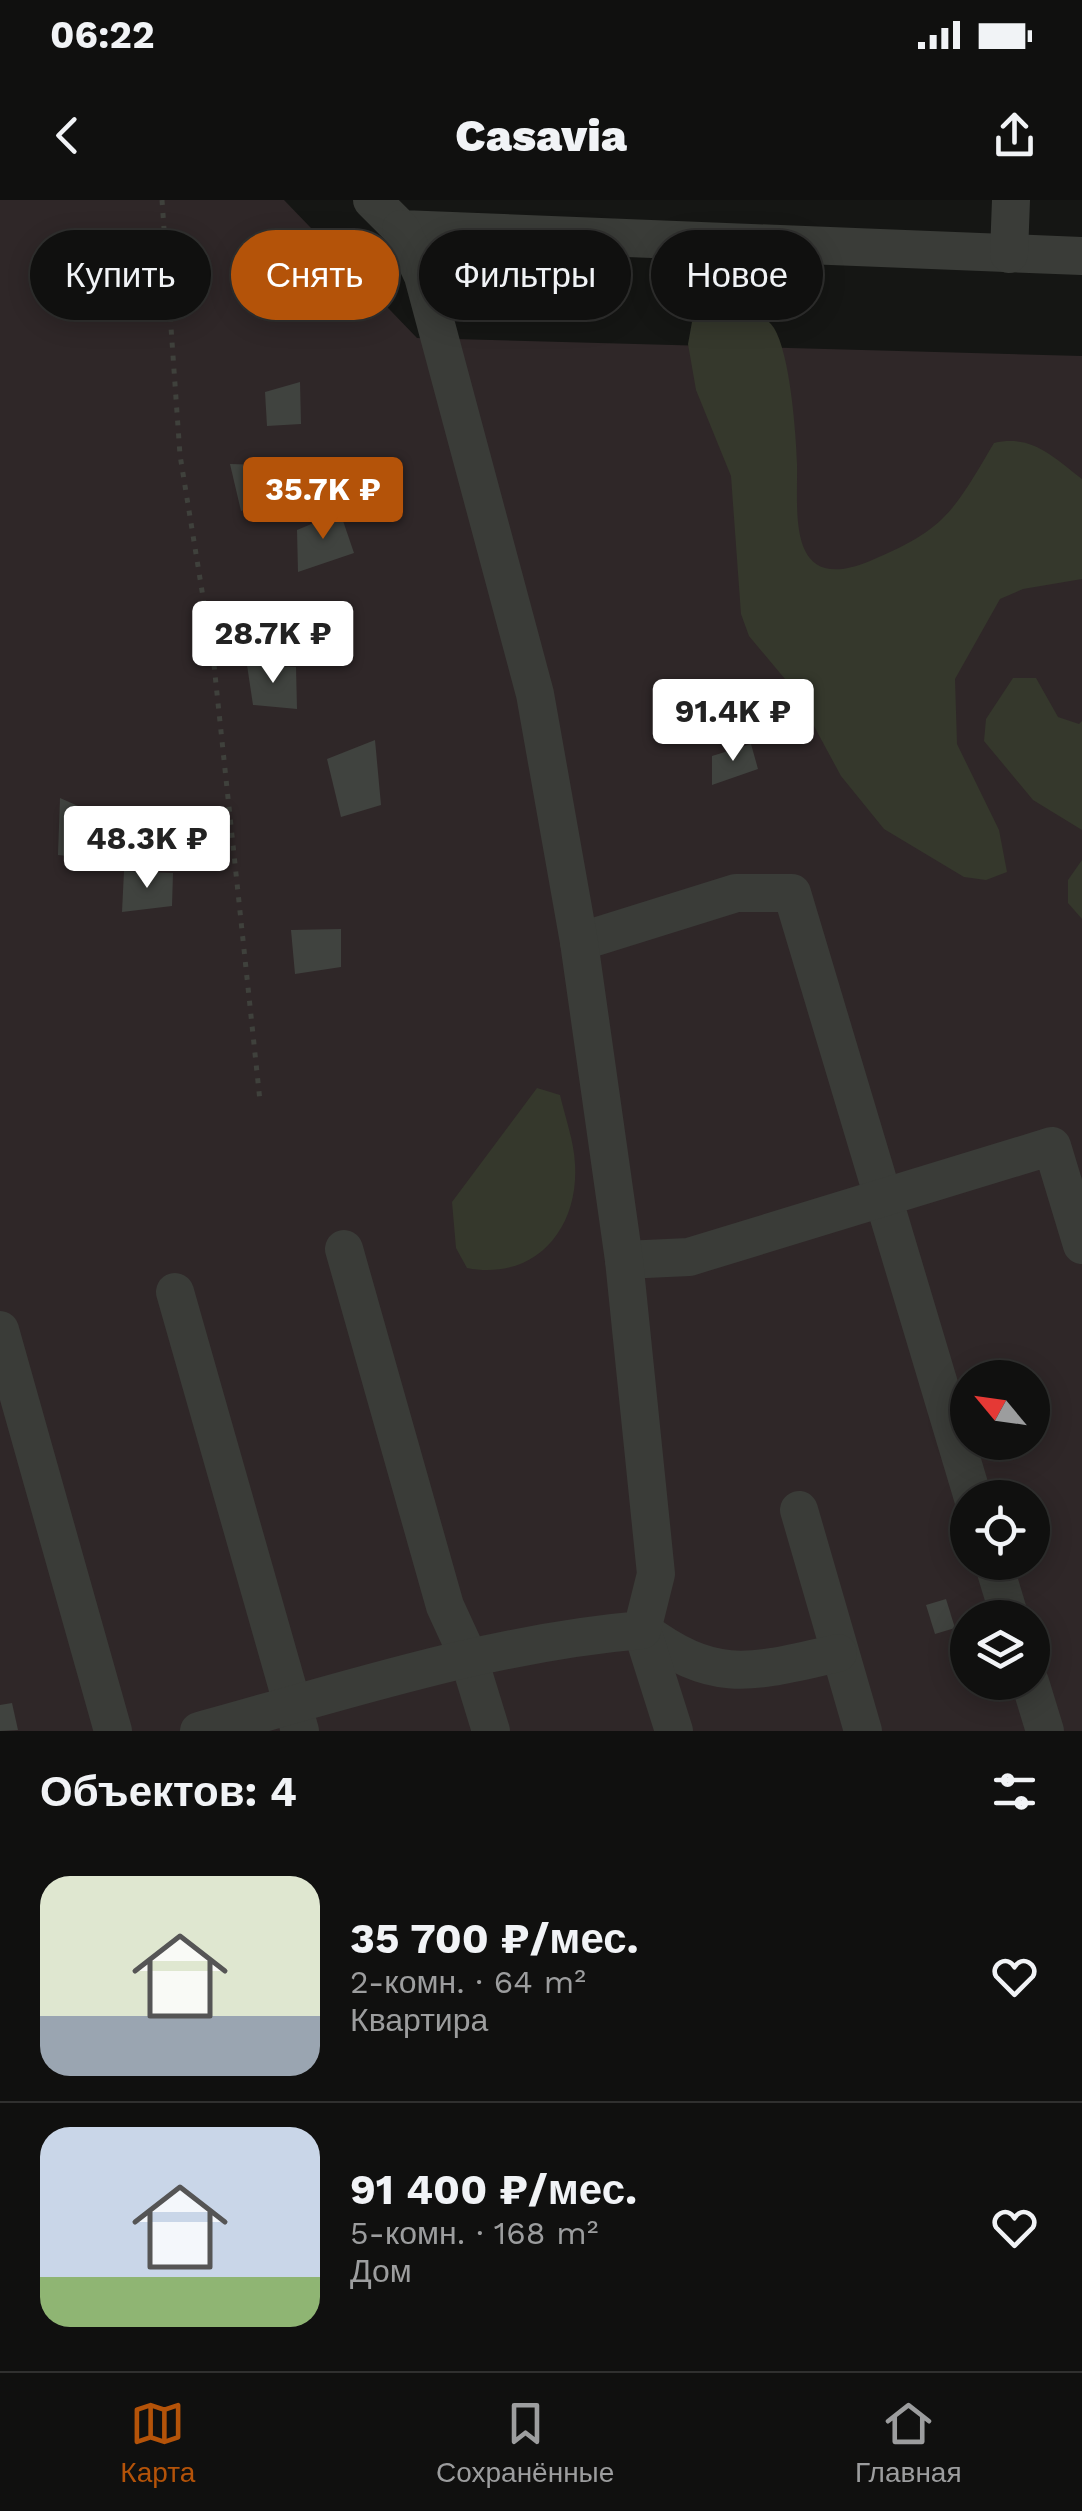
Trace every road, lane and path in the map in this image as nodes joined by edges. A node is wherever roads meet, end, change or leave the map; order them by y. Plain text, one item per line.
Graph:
1 (162, 200) edge
2 (372, 200) edge
3 (1011, 200) edge
4 (401, 229) junction
5 (1009, 254) junction
6 (1082, 256) edge
7 (578, 942) junction
8 (260, 1100) dead end
9 (881, 1198) junction
10 (1082, 1245) edge
11 (344, 1249) dead end
12 (624, 1260) junction
13 (175, 1292) dead end
14 (0, 1330) edge
15 (967, 1480) edge
16 (800, 1510) dead end
17 (642, 1630) junction
18 (838, 1653) junction
19 (468, 1656) junction
20 (1035, 1700) edge
21 (296, 1718) edge
22 (114, 1731) edge
23 (199, 1731) edge
24 (490, 1731) edge
25 (674, 1731) edge
26 (863, 1731) edge
27 (1044, 1731) edge

1 - 8 path
2 - 4 street
3 - 5 street
4 - 5 street
4 - 7 street
5 - 6 street
7 - 9 street
7 - 12 street
9 - 10 street
9 - 12 street
9 - 15 street
11 - 19 street
12 - 17 street
13 - 21 street
14 - 22 street
16 - 18 street
17 - 18 street
17 - 19 street
17 - 25 street
18 - 26 street
19 - 21 street
19 - 24 street
20 - 27 street
21 - 23 street

